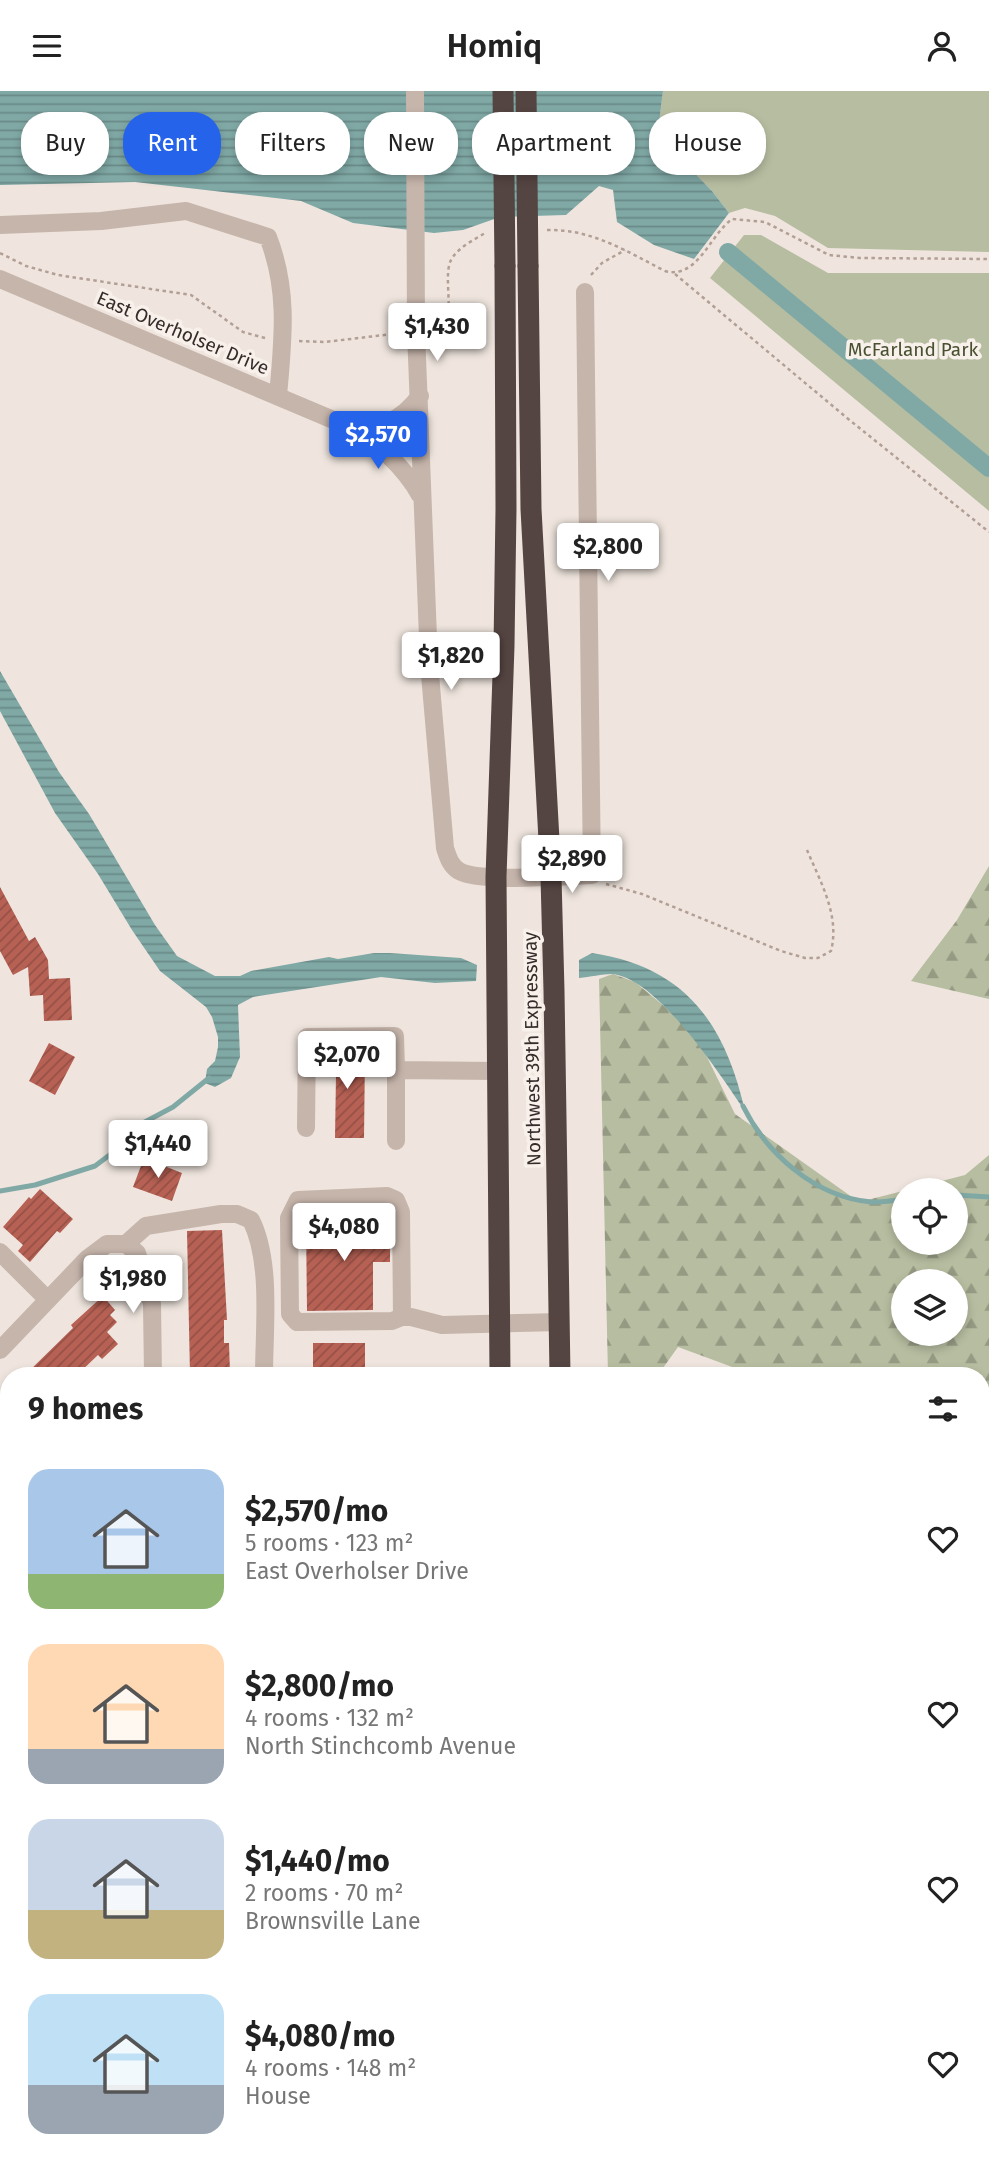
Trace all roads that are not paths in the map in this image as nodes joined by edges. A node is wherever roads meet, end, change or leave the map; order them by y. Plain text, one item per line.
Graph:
1 (415, 91) edge
2 (503, 91) edge
3 (526, 91) edge
4 (0, 225) edge
5 (0, 279) edge
6 (585, 292) road end
7 (278, 396) junction
8 (420, 396) junction
9 (350, 427) junction
10 (423, 499) junction
11 (496, 877) junction
12 (551, 877) junction
13 (396, 1070) junction
14 (497, 1071) junction
15 (306, 1128) dead end
16 (396, 1140) dead end
17 (126, 1244) junction
18 (0, 1252) edge
19 (47, 1299) junction
20 (402, 1317) junction
21 (560, 1322) junction
22 (499, 1324) junction
23 (0, 1350) edge
24 (153, 1367) edge
25 (264, 1367) edge
26 (500, 1367) edge
27 (560, 1367) edge

1 - 8 street
2 - 11 highway, Northwest 39th Expressway, bridge
3 - 12 highway, Northwest 39th Expressway, bridge
4 - 7 street
5 - 7 street, East Overholser Drive
6 - 12 street
7 - 9 street, East Overholser Drive
8 - 9 street, East Overholser Drive
8 - 10 street
9 - 10 street, East Overholser Drive
10 - 11 street
11 - 12 street
11 - 14 highway, Northwest 39th Expressway
12 - 21 highway, Northwest 39th Expressway
13 - 14 street
13 - 15 street
13 - 16 street
14 - 22 highway, Northwest 39th Expressway
17 - 19 street
17 - 24 street
17 - 25 street
18 - 19 street
19 - 23 street
20 - 20 street
20 - 22 street
21 - 22 street
21 - 27 highway, Northwest 39th Expressway
22 - 26 highway, Northwest 39th Expressway

